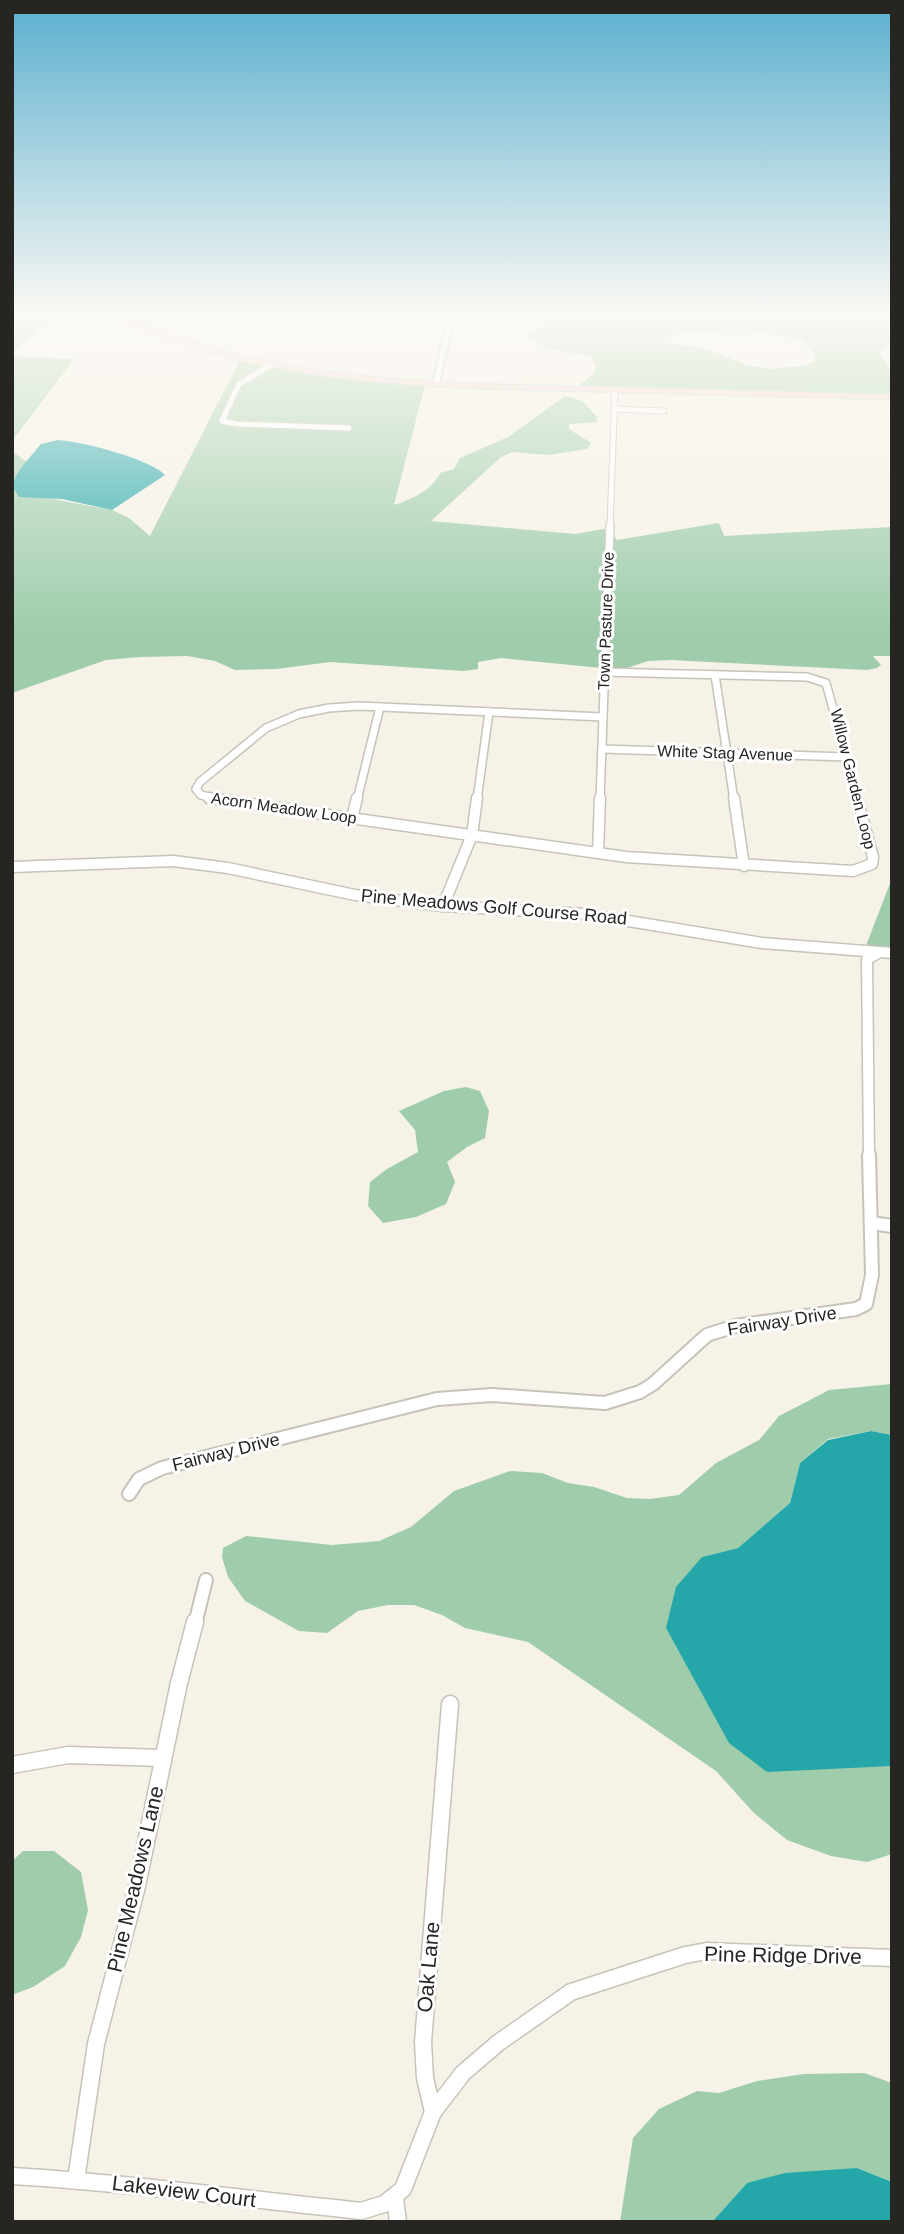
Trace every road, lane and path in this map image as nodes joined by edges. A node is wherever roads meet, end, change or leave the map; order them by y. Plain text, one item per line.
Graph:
1 (223, 421) edge
2 (614, 421) edge
3 (349, 428) dead end
4 (604, 672) junction
5 (715, 675) junction
6 (380, 707) junction
7 (489, 712) junction
8 (603, 717) junction
9 (602, 749) junction
10 (727, 754) junction
11 (847, 757) junction
12 (352, 818) junction
13 (472, 835) junction
14 (598, 853) junction
15 (744, 866) junction
16 (12, 867) edge
17 (443, 906) junction
18 (878, 953) junction
19 (892, 953) edge
20 (872, 1223) junction
21 (892, 1226) edge
22 (129, 1494) dead end
23 (206, 1580) dead end
24 (450, 1704) dead end
25 (162, 1758) junction
26 (12, 1765) edge
27 (892, 1958) edge
28 (433, 2112) junction
29 (12, 2176) edge
30 (76, 2180) junction
31 (395, 2198) junction
32 (398, 2222) edge

1 - 3 street
2 - 4 street, Town Pasture Drive
4 - 5 street, Willow Garden Loop
4 - 8 street, Town Pasture Drive
5 - 10 street
5 - 11 street, Willow Garden Loop
6 - 7 street, Acorn Meadow Loop
6 - 12 street
6 - 12 street, Acorn Meadow Loop
7 - 8 street, Acorn Meadow Loop
7 - 13 street
8 - 9 street, Town Pasture Drive
9 - 10 street, White Stag Avenue
9 - 14 street, Town Pasture Drive
10 - 11 street, White Stag Avenue
10 - 15 street
11 - 15 street, Willow Garden Loop
12 - 13 street, Acorn Meadow Loop
13 - 14 street, Acorn Meadow Loop
13 - 17 street
14 - 15 street, Willow Garden Loop
16 - 17 street, Pine Meadows Golf Course Road
17 - 18 street, Pine Meadows Golf Course Road
18 - 19 street, Pine Meadows Golf Course Road
18 - 20 street, Fairway Drive
20 - 21 street
20 - 22 street, Fairway Drive
23 - 25 street, Pine Meadows Lane
24 - 28 street, Oak Lane
25 - 26 street
25 - 30 street, Pine Meadows Lane
27 - 28 street, Pine Ridge Drive
28 - 31 street
29 - 30 street, Lakeview Court
30 - 31 street, Lakeview Court
31 - 32 street

